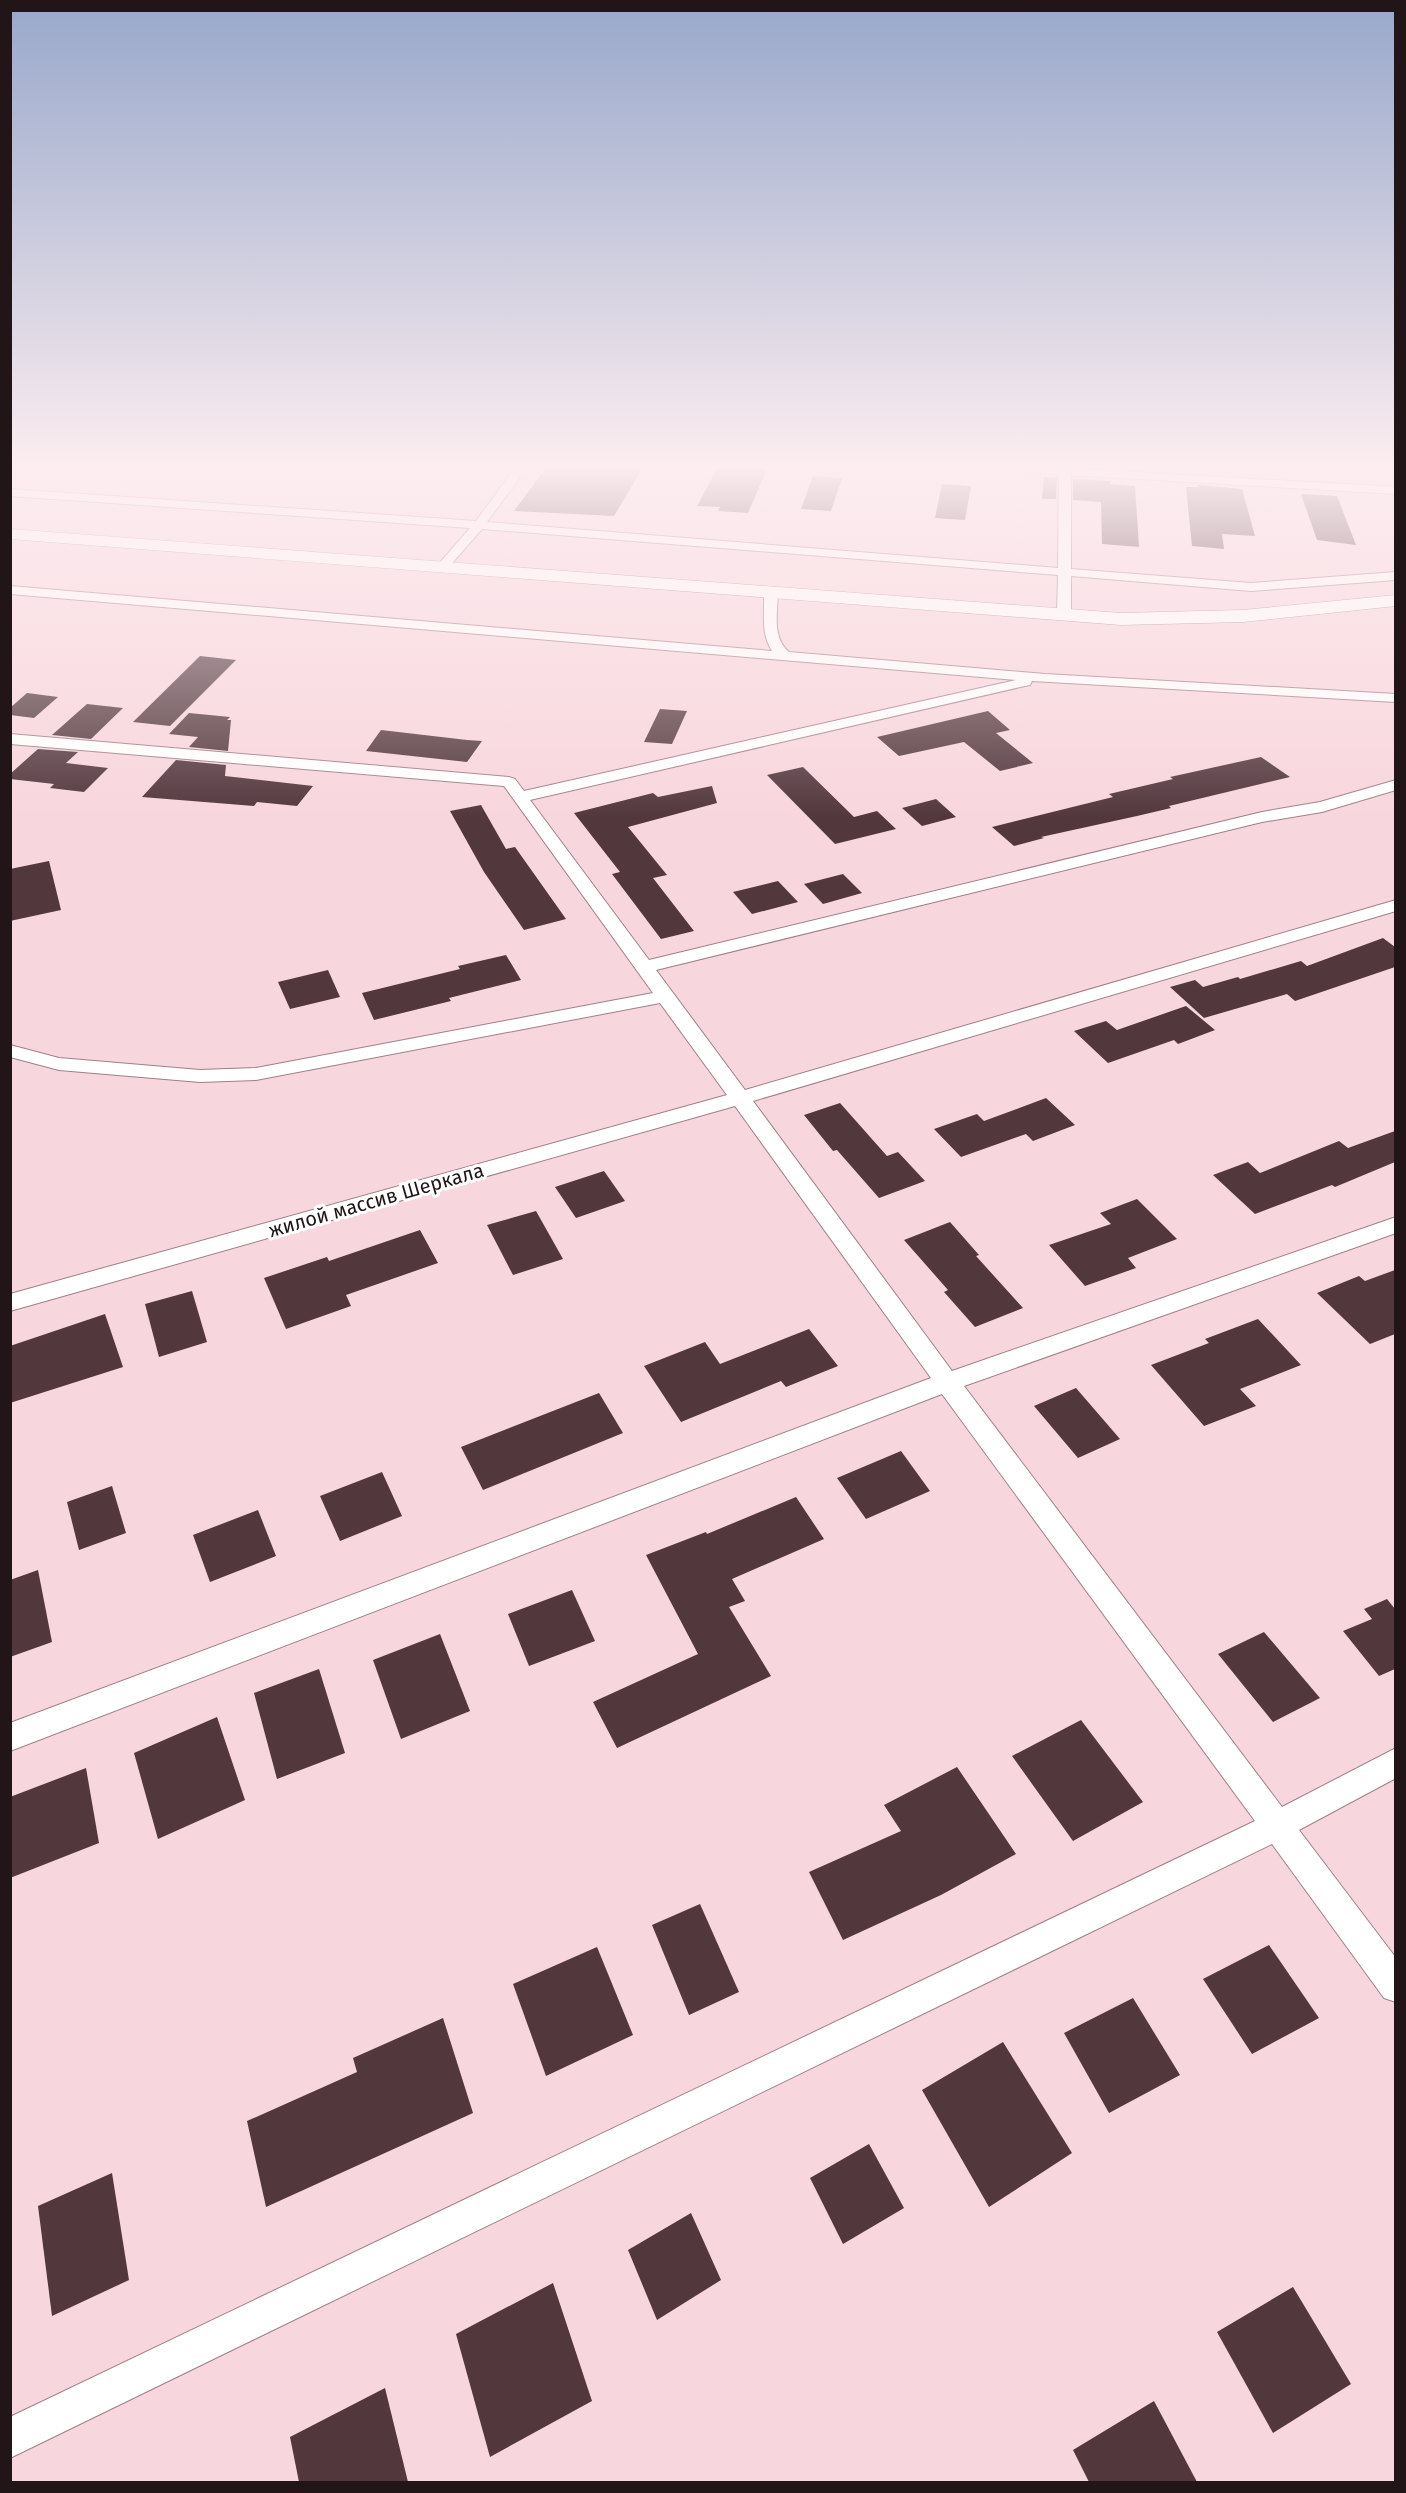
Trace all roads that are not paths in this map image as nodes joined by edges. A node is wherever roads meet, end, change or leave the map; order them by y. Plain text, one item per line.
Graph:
1 (697, 585) edge
2 (1065, 585) edge
3 (1230, 585) edge
4 (1273, 585) edge
5 (10, 590) edge
6 (771, 591) junction
7 (1395, 600) edge
8 (1064, 614) junction
9 (785, 656) junction
10 (1046, 678) junction
11 (1395, 698) edge
12 (10, 739) edge
13 (1395, 785) edge
14 (520, 797) junction
15 (1395, 905) edge
16 (645, 967) junction
17 (666, 996) junction
18 (10, 1051) edge
19 (741, 1098) junction
20 (1395, 1225) edge
21 (10, 1303) edge
22 (946, 1382) junction
23 (10, 1737) edge
24 (1395, 1762) edge
25 (1277, 1826) junction
26 (1395, 1986) edge
27 (10, 2438) edge

1 - 6 main road
2 - 8 street
3 - 4 street
5 - 9 street
6 - 8 main road
6 - 9 street
7 - 8 main road
9 - 10 street
10 - 11 street
10 - 14 street
12 - 14 street
13 - 16 street
14 - 16 street
15 - 19 street, жилой массив Шеркала
16 - 17 street
17 - 18 street
17 - 19 street
19 - 21 street, жилой массив Шеркала
19 - 22 street
20 - 22 street
22 - 23 street
22 - 25 street
24 - 25 street
25 - 26 street
25 - 27 street

